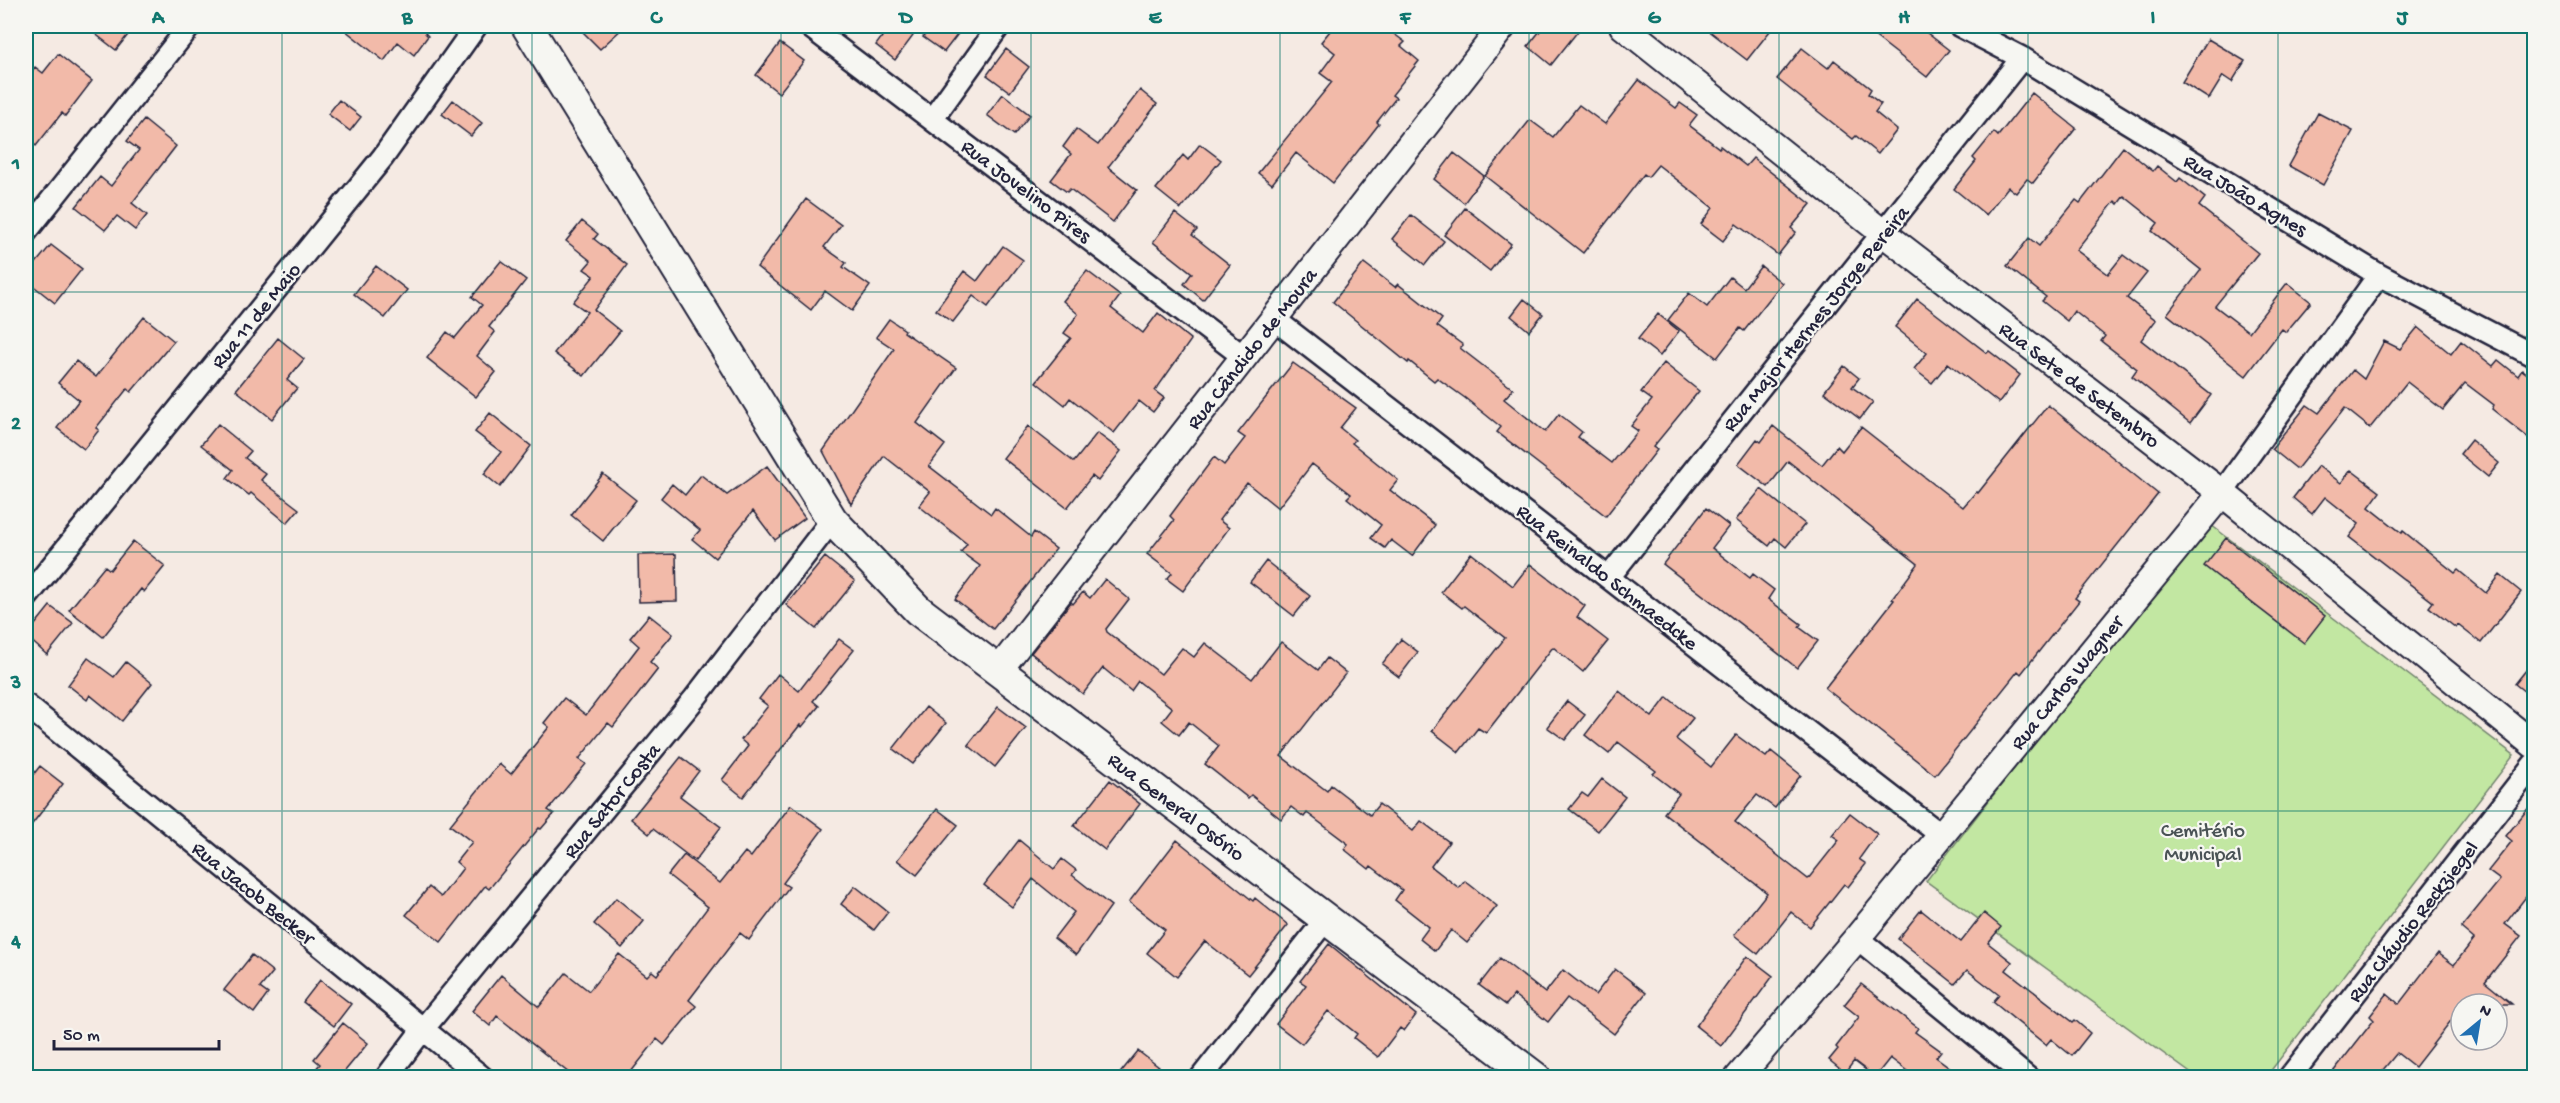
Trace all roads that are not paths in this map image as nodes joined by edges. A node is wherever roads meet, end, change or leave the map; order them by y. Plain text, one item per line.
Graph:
1 (190, 26) edge
2 (476, 26) edge
3 (527, 26) edge
4 (809, 26) edge
5 (999, 26) edge
6 (1503, 26) edge
7 (1623, 26) edge
8 (1960, 26) edge
9 (2022, 58) junction
10 (933, 118) junction
11 (26, 232) edge
12 (1883, 233) junction
13 (2379, 275) junction
14 (1274, 319) junction
15 (2535, 356) edge
16 (1244, 357) junction
17 (2222, 493) junction
18 (832, 520) junction
19 (1609, 577) junction
20 (26, 598) edge
21 (998, 670) junction
22 (26, 705) edge
23 (2535, 745) edge
24 (2535, 764) edge
25 (1941, 835) junction
26 (1326, 919) junction
27 (1857, 938) junction
28 (423, 1029) junction
29 (386, 1077) edge
30 (483, 1077) edge
31 (1201, 1077) edge
32 (1536, 1077) edge
33 (1738, 1077) edge
34 (2028, 1077) edge
35 (2289, 1077) edge

1 - 11 street
2 - 20 street, Rua 11 de Maio
3 - 18 main road, Rua General Osório
4 - 10 street, Rua Jovelino Pires
5 - 10 street
6 - 14 street, Rua Cândido de Moura
7 - 12 street, Rua Sete de Setembro
8 - 9 street, Rua João Agnes
9 - 12 street, Rua Major Hermes Jorge Pereira
9 - 13 street, Rua João Agnes
10 - 16 street, Rua Jovelino Pires
12 - 17 street, Rua Sete de Setembro
12 - 19 street, Rua Major Hermes Jorge Pereira
13 - 15 street, Rua João Agnes
13 - 17 street, Rua Carlos Wagner
14 - 16 street, Rua Cândido de Moura
14 - 19 street, Rua Reinaldo Schmaedcke
16 - 21 street, Rua Cândido de Moura
17 - 23 street, Rua Sete de Setembro
17 - 25 street, Rua Carlos Wagner
18 - 21 main road, Rua General Osório
18 - 28 street, Rua Sator Costa
19 - 25 street, Rua Reinaldo Schmaedcke
21 - 26 main road, Rua General Osório
22 - 28 street, Rua Jacob Becker
24 - 35 street, Rua Cláudio Reckziegel
25 - 27 street, Rua Carlos Wagner
26 - 31 street
26 - 32 main road, Rua General Osório
27 - 33 street, Rua Carlos Wagner
27 - 34 street
28 - 29 street, Rua Sator Costa
28 - 30 street, Rua Jacob Becker

